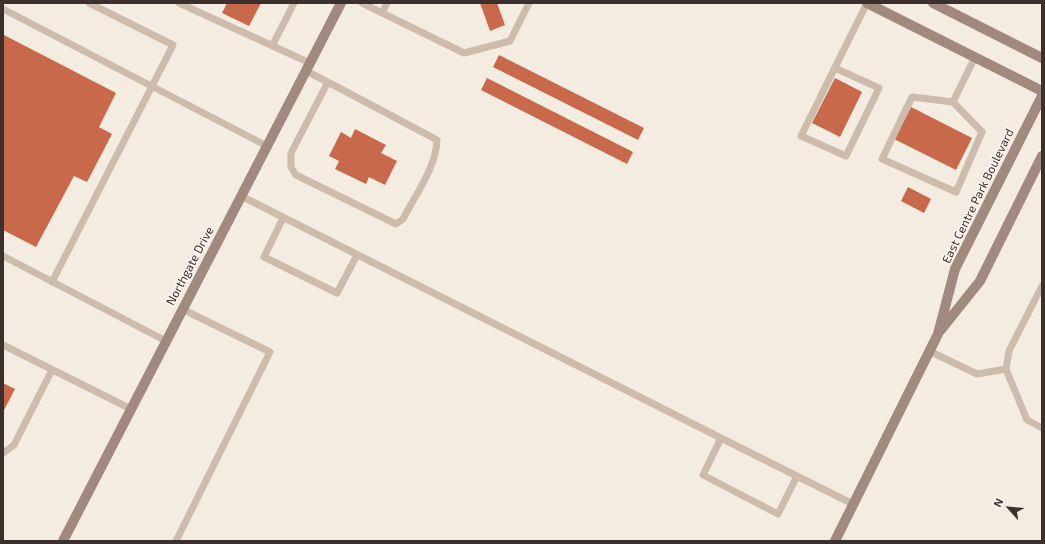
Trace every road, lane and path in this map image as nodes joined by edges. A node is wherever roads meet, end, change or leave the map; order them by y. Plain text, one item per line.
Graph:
1 (89, 3) edge
2 (179, 3) edge
3 (294, 3) edge
4 (341, 3) edge
5 (362, 3) edge
6 (387, 3) edge
7 (529, 3) edge
8 (867, 3) edge
9 (933, 3) edge
10 (3, 10) edge
11 (382, 13) junction
12 (272, 46) junction
13 (975, 56) junction
14 (1042, 58) edge
15 (308, 67) junction
16 (835, 68) junction
17 (328, 82) junction
18 (152, 86) junction
19 (1042, 91) edge
20 (1042, 96) edge
21 (953, 102) junction
22 (267, 146) junction
23 (1042, 156) edge
24 (241, 196) junction
25 (283, 218) junction
26 (357, 255) junction
27 (3, 256) edge
28 (52, 282) junction
29 (1042, 286) edge
30 (182, 309) junction
31 (938, 334) junction
32 (166, 341) junction
33 (3, 346) edge
34 (929, 351) junction
35 (1006, 369) junction
36 (52, 370) junction
37 (131, 409) junction
38 (1042, 428) edge
39 (721, 438) junction
40 (3, 453) edge
41 (798, 476) junction
42 (853, 504) junction
43 (62, 541) edge
44 (176, 541) edge
45 (835, 541) edge

1 - 18 lane
2 - 12 lane
3 - 12 lane
4 - 15 street, Northgate Drive
5 - 11 lane
6 - 11 lane
7 - 11 lane
8 - 13 street
8 - 16 lane
9 - 14 street
10 - 18 lane
12 - 15 lane
13 - 19 street
13 - 21 lane
15 - 17 lane
15 - 22 street, Northgate Drive
16 - 16 lane
17 - 17 lane
18 - 22 lane
18 - 28 lane
20 - 31 street, East Centre Park Boulevard
21 - 21 lane
22 - 24 street, Northgate Drive
23 - 31 street, East Centre Park Boulevard
24 - 25 lane
24 - 30 street, Northgate Drive
25 - 26 lane
25 - 26 lane
26 - 39 lane
27 - 28 lane
28 - 32 lane
29 - 35 lane
30 - 32 street, Northgate Drive
30 - 44 lane
31 - 34 street, East Centre Park Boulevard
32 - 37 street, Northgate Drive
33 - 36 lane
34 - 35 lane
34 - 42 street, East Centre Park Boulevard
35 - 38 lane
36 - 37 lane
36 - 40 lane
37 - 43 street, Northgate Drive
39 - 41 lane
39 - 41 lane
41 - 42 lane
42 - 45 street, East Centre Park Boulevard

